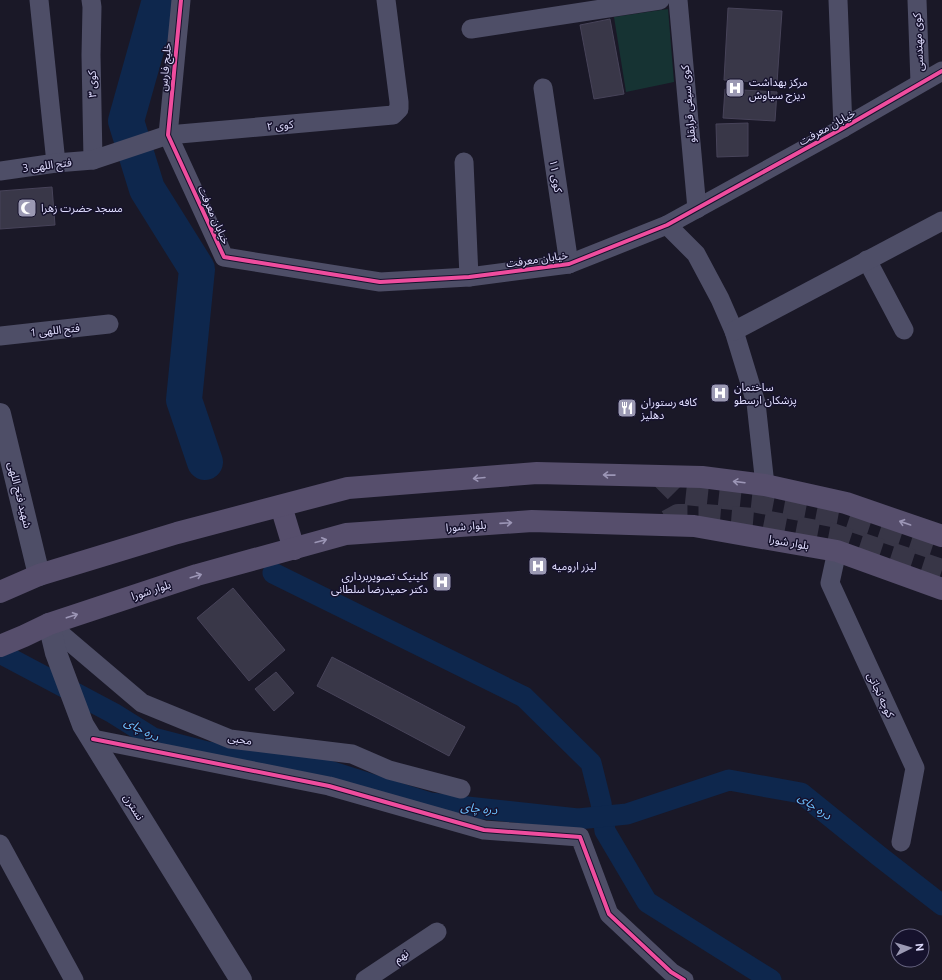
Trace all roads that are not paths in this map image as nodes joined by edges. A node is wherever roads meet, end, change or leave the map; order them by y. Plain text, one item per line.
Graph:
1 (39, 0) edge
2 (183, 0) edge
3 (386, 0) edge
4 (660, 0) edge
5 (678, 0) edge
6 (838, 0) edge
7 (916, 0) edge
8 (91, 4) edge
9 (471, 29) dead end
10 (942, 71) edge
11 (920, 83) junction
12 (543, 88) dead end
13 (843, 128) junction
14 (168, 135) junction
15 (93, 160) junction
16 (464, 162) dead end
17 (56, 163) junction
18 (0, 171) edge
19 (697, 209) junction
20 (942, 221) edge
21 (667, 225) junction
22 (867, 260) junction
23 (569, 264) junction
24 (469, 277) junction
25 (109, 324) dead end
26 (904, 330) dead end
27 (734, 331) junction
28 (0, 336) edge
29 (0, 414) edge
30 (765, 485) junction
31 (281, 506) junction
32 (942, 536) edge
33 (294, 548) junction
34 (837, 551) junction
35 (39, 575) junction
36 (942, 589) edge
37 (0, 592) edge
38 (48, 624) junction
39 (0, 646) edge
40 (88, 732) junction
41 (461, 789) dead end
42 (900, 842) dead end
43 (0, 844) edge
44 (437, 932) dead end
45 (74, 980) edge
46 (241, 980) edge
47 (365, 980) edge
48 (684, 980) edge

1 - 17 street
2 - 14 street, خلیج فارس
3 - 14 street, کوی ۲
4 - 9 street
5 - 19 street, کوی سیفی قرابقلو
6 - 13 street
7 - 11 street, کوی مهندسی
8 - 15 street, کوی ۳
10 - 11 street, خیابان معرفت
11 - 13 street, خیابان معرفت
12 - 23 street, کوی ۱۱
13 - 19 street, خیابان معرفت
14 - 15 street, کوی ۲
14 - 24 street, خیابان معرفت
15 - 17 street, فتح اللهی 3
16 - 24 street
17 - 18 street, فتح اللهی 3
19 - 21 street, خیابان معرفت
20 - 22 street
21 - 23 street, خیابان معرفت
21 - 27 street
22 - 26 street
22 - 27 street
23 - 24 street, خیابان معرفت
25 - 28 street, فتح اللهی 1
27 - 30 street
29 - 35 street, شهید فتح اللهی
30 -> 31 main road
32 -> 30 main road
31 - 33 main road
31 - 35 main road
33 -> 34 main road, بلوار شورا
38 -> 33 main road, بلوار شورا
34 - 36 main road, بلوار شورا
34 - 42 street, کوچه نجاتی
35 - 37 main road
38 - 39 main road, بلوار شورا
38 - 40 street, نسترن
38 - 41 street, محبی
40 - 46 street, نسترن
40 - 48 street
43 - 45 street
44 - 47 street, نهم

